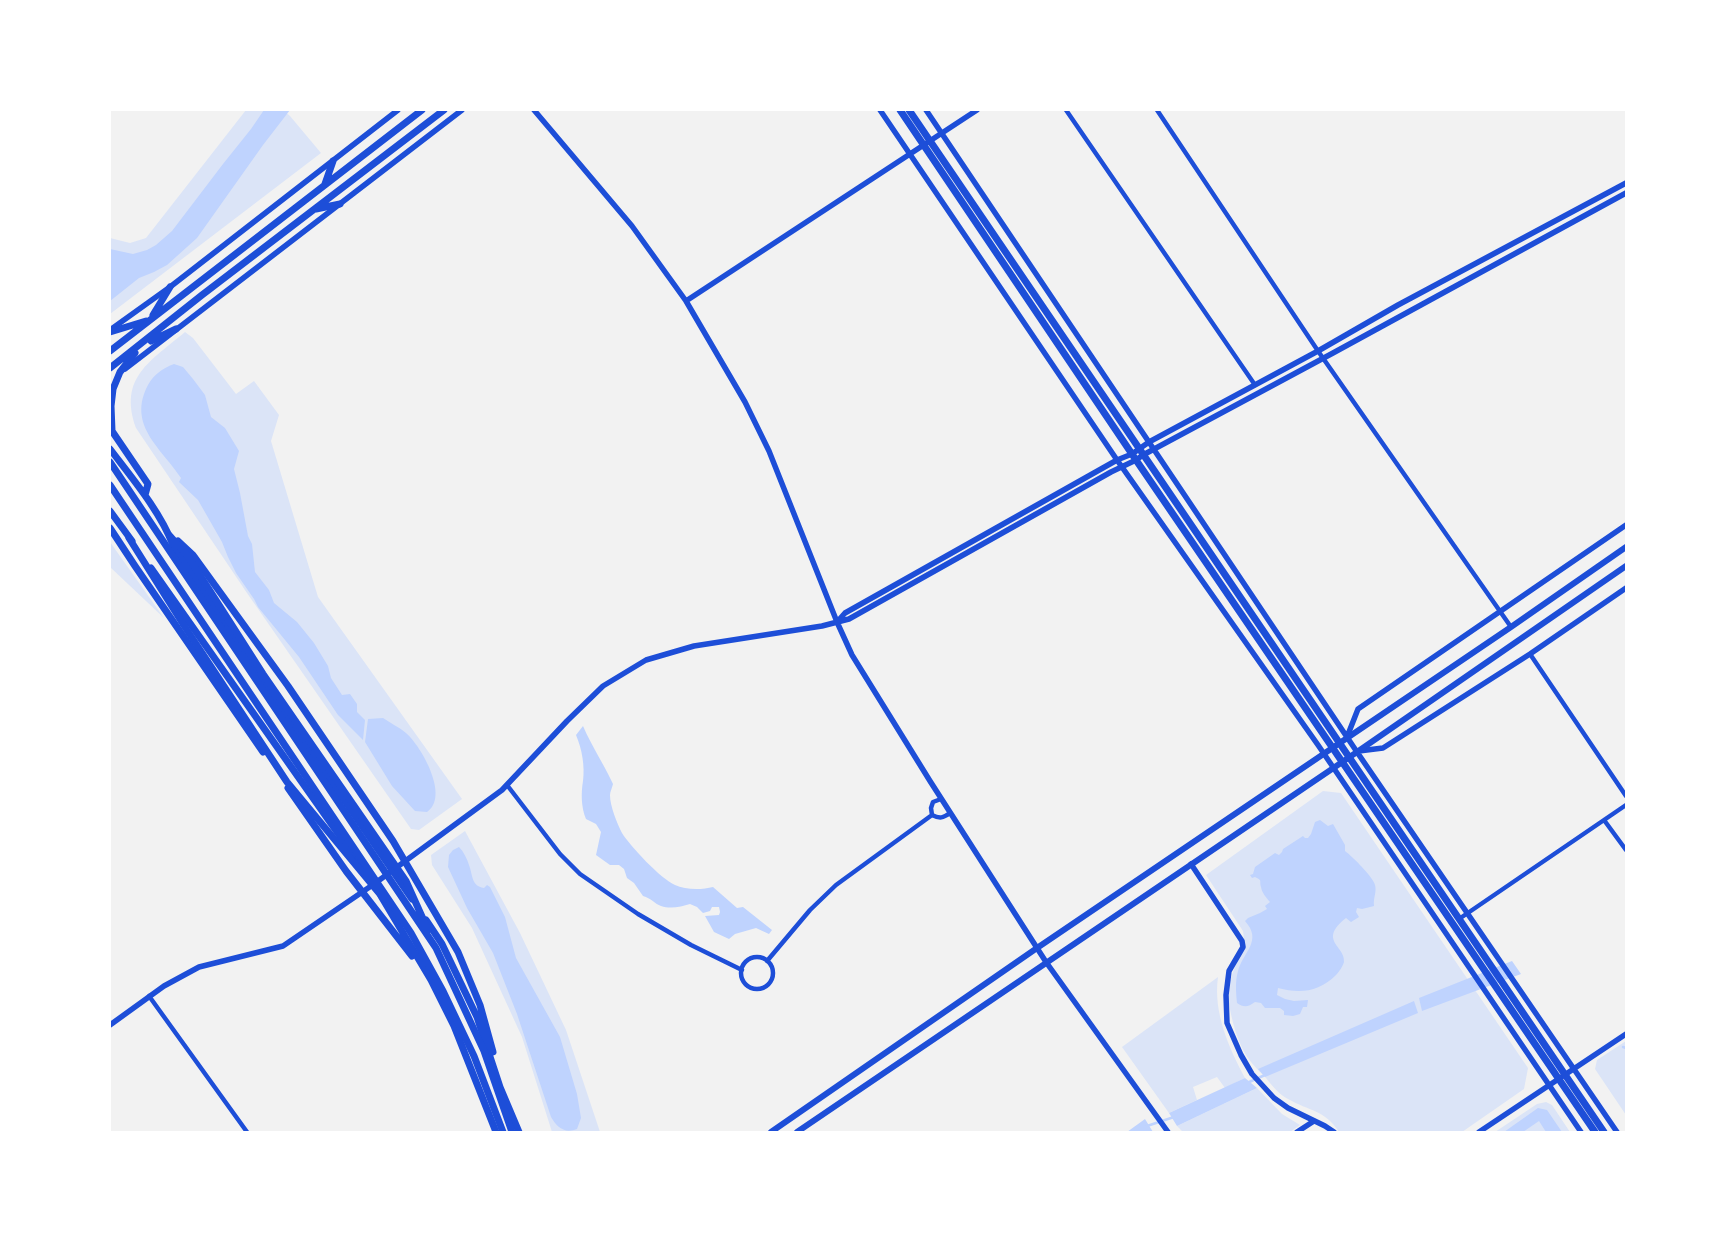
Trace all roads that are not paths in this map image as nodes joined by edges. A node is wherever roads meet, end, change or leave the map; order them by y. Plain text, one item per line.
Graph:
1 (398, 110) edge
2 (422, 110) edge
3 (444, 110) edge
4 (462, 110) edge
5 (534, 110) edge
6 (880, 110) edge
7 (900, 110) edge
8 (909, 110) edge
9 (926, 110) edge
10 (977, 110) edge
11 (1066, 110) edge
12 (1157, 110) edge
13 (942, 133) junction
14 (927, 142) junction
15 (910, 154) junction
16 (334, 161) junction
17 (1626, 184) edge
18 (325, 185) junction
19 (1626, 193) edge
20 (340, 204) junction
21 (313, 210) junction
22 (170, 287) junction
23 (686, 301) junction
24 (150, 320) junction
25 (176, 329) junction
26 (110, 331) edge
27 (140, 346) junction
28 (110, 351) edge
29 (1318, 351) junction
30 (1324, 358) junction
31 (110, 368) edge
32 (120, 372) junction
33 (1255, 385) junction
34 (1149, 442) junction
35 (110, 449) edge
36 (1154, 449) junction
37 (1140, 452) junction
38 (1134, 457) junction
39 (1117, 460) junction
40 (110, 462) edge
41 (1121, 467) junction
42 (110, 486) edge
43 (145, 495) junction
44 (110, 511) edge
45 (1626, 525) edge
46 (110, 528) edge
47 (170, 536) junction
48 (129, 538) junction
49 (1626, 547) edge
50 (1626, 566) edge
51 (1626, 588) edge
52 (1500, 611) junction
53 (837, 622) junction
54 (1511, 627) junction
55 (1530, 654) junction
56 (1347, 737) junction
57 (1336, 745) junction
58 (1357, 752) junction
59 (1324, 753) junction
60 (1346, 759) junction
61 (1333, 768) junction
62 (507, 785) junction
63 (1626, 796) edge
64 (941, 799) junction
65 (1626, 805) edge
66 (950, 813) junction
67 (932, 815) junction
68 (1604, 820) junction
69 (1626, 850) edge
70 (405, 862) junction
71 (1191, 864) junction
72 (393, 870) junction
73 (374, 884) junction
74 (362, 892) junction
75 (1468, 913) junction
76 (1459, 919) junction
77 (411, 933) junction
78 (436, 948) junction
79 (1037, 948) junction
80 (768, 960) junction
81 (1046, 962) junction
82 (1488, 968) junction
83 (742, 970) junction
84 (431, 980) junction
85 (149, 996) junction
86 (110, 1025) edge
87 (1626, 1034) edge
88 (1574, 1069) junction
89 (1562, 1076) junction
90 (1548, 1084) junction
91 (511, 1113) junction
92 (1314, 1121) junction
93 (1166, 1129) edge
94 (247, 1132) edge
95 (496, 1132) edge
96 (503, 1132) edge
97 (512, 1132) edge
98 (519, 1132) edge
99 (771, 1132) edge
100 (797, 1132) edge
101 (1297, 1132) edge
102 (1334, 1132) edge
103 (1478, 1132) edge
104 (1581, 1132) edge
105 (1595, 1132) edge
106 (1604, 1132) edge
107 (1617, 1132) edge

1 - 16 street
2 - 18 main road
3 - 21 main road
4 - 20 street
5 - 23 street
6 - 15 street
7 - 14 main road
8 - 14 main road
9 - 13 street
10 - 13 street
11 - 33 street
12 - 29 street
13 - 14 street
13 - 34 street
14 - 15 street
14 - 37 main road
14 - 38 main road
15 - 23 street
15 - 39 street
16 - 18 main road
16 - 22 street
17 - 29 street
18 - 24 main road
19 - 30 street
20 - 21 main road
20 - 25 street
21 - 27 main road
22 - 24 main road
22 - 26 street
23 - 53 street
24 - 26 main road
24 - 28 main road
25 - 27 main road
25 - 32 street
27 - 31 main road
27 - 32 main road
29 - 30 street
29 - 33 street
30 - 36 street
30 - 52 street
32 - 43 main road
33 - 34 street
34 - 36 street
34 - 37 street
35 - 43 main road
36 - 37 street
36 - 56 street
37 - 38 street
37 - 57 main road
38 - 39 street
38 - 41 street
38 - 57 main road
39 - 41 street
39 - 53 street
40 - 78 main road
41 - 53 street
41 - 59 street
42 - 77 main road
43 - 47 main road
44 - 48 main road
45 - 52 street
46 - 74 main road
47 - 70 main road
47 - 72 main road
47 - 78 main road
48 - 73 main road
48 - 77 main road
49 - 54 main road
50 - 58 main road
51 - 55 street
52 - 54 street
52 - 56 street
53 - 62 street
53 - 64 street
54 - 56 main road
55 - 58 street
55 - 63 street
56 - 57 main road
56 - 58 street
57 - 59 main road
57 - 60 main road
58 - 60 main road
58 - 75 street
59 - 61 street
59 - 79 main road
60 - 61 main road
60 - 76 main road
60 - 82 main road
61 - 71 main road
61 - 90 street
62 - 70 street
62 - 83 street
64 - 66 street
64 - 67 street
65 - 68 street
66 - 67 street
66 - 79 street
67 - 80 street
68 - 69 street
68 - 75 street
70 - 72 street
70 - 91 main road
71 - 81 main road
71 - 92 street
72 - 73 street
72 - 91 main road
73 - 74 street
73 - 84 main road
74 - 84 main road
74 - 85 street
75 - 76 street
75 - 88 street
76 - 82 main road
77 - 96 main road
78 - 97 main road
79 - 81 street
79 - 99 main road
80 - 83 street
80 - 83 street
81 - 93 street
81 - 100 main road
82 - 89 main road
84 - 95 main road
85 - 86 street
85 - 94 street
87 - 88 street
88 - 89 street
88 - 107 street
89 - 90 street
89 - 105 main road
89 - 106 main road
90 - 103 street
90 - 104 street
91 - 98 main road
92 - 101 street
92 - 102 street

